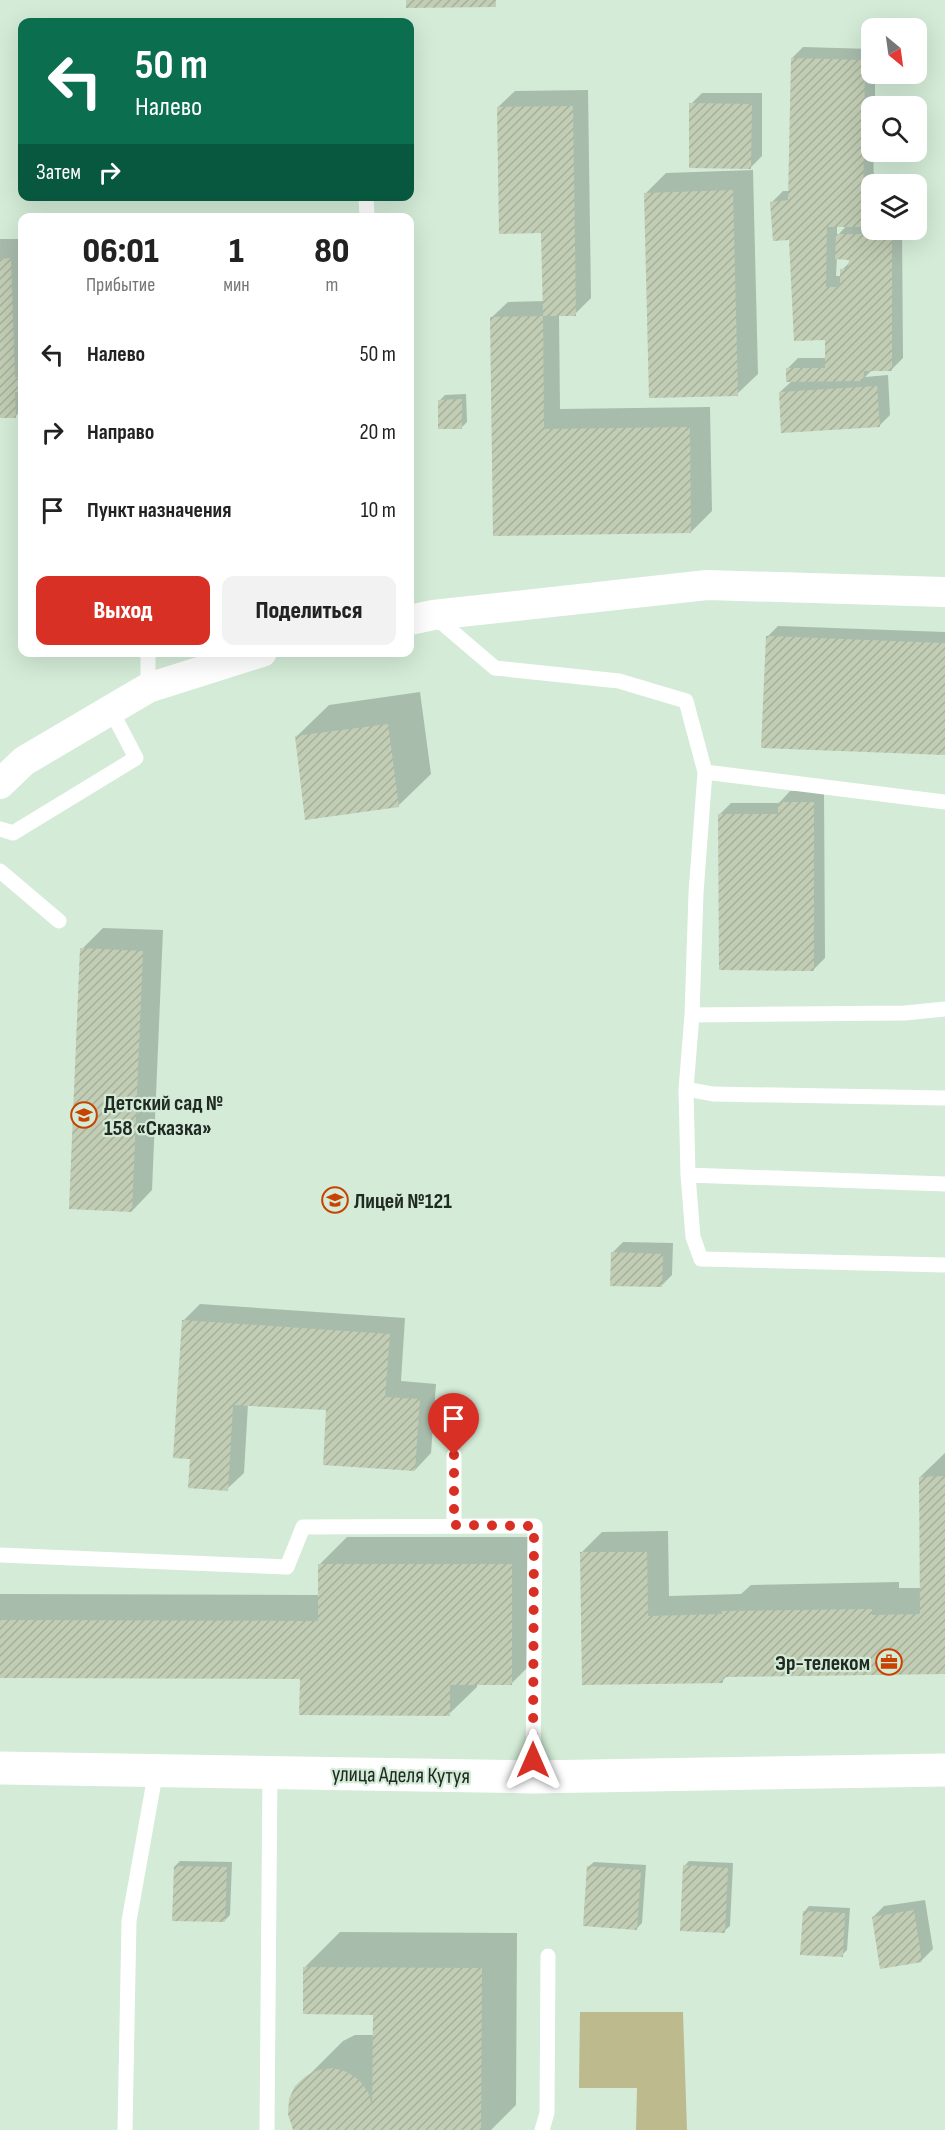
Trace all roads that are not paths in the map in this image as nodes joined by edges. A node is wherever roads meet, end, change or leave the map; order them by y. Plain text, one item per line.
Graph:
1 (945, 592) edge
2 (421, 618) edge
3 (148, 657) edge
4 (246, 657) edge
5 (148, 688) junction
6 (111, 710) junction
7 (705, 772) junction
8 (0, 784) edge
9 (945, 802) edge
10 (0, 829) edge
11 (0, 871) edge
12 (59, 921) dead end
13 (945, 1009) edge
14 (692, 1015) junction
15 (686, 1089) junction
16 (945, 1098) edge
17 (688, 1175) junction
18 (945, 1184) edge
19 (945, 1264) edge
20 (454, 1455) dead end
21 (454, 1525) junction
22 (0, 1556) edge
23 (0, 1768) edge
24 (156, 1770) junction
25 (945, 1770) edge
26 (270, 1772) junction
27 (533, 1777) junction
28 (548, 1956) dead end
29 (125, 2130) edge
30 (267, 2130) edge
31 (542, 2130) edge

1 - 2 street
2 - 7 lane
3 - 5 lane
4 - 5 street
5 - 6 street
6 - 8 street
6 - 10 lane
7 - 9 lane
7 - 14 lane
11 - 12 lane
13 - 14 lane
14 - 15 lane
15 - 16 lane
15 - 17 lane
17 - 18 lane
17 - 19 lane
20 - 21 lane
21 - 22 lane
21 - 27 lane
23 - 24 main road, улица Аделя Кутуя
24 - 26 main road, улица Аделя Кутуя
24 - 29 lane
25 - 27 main road, улица Аделя Кутуя
26 - 27 main road, улица Аделя Кутуя
26 - 30 lane
28 - 31 lane

